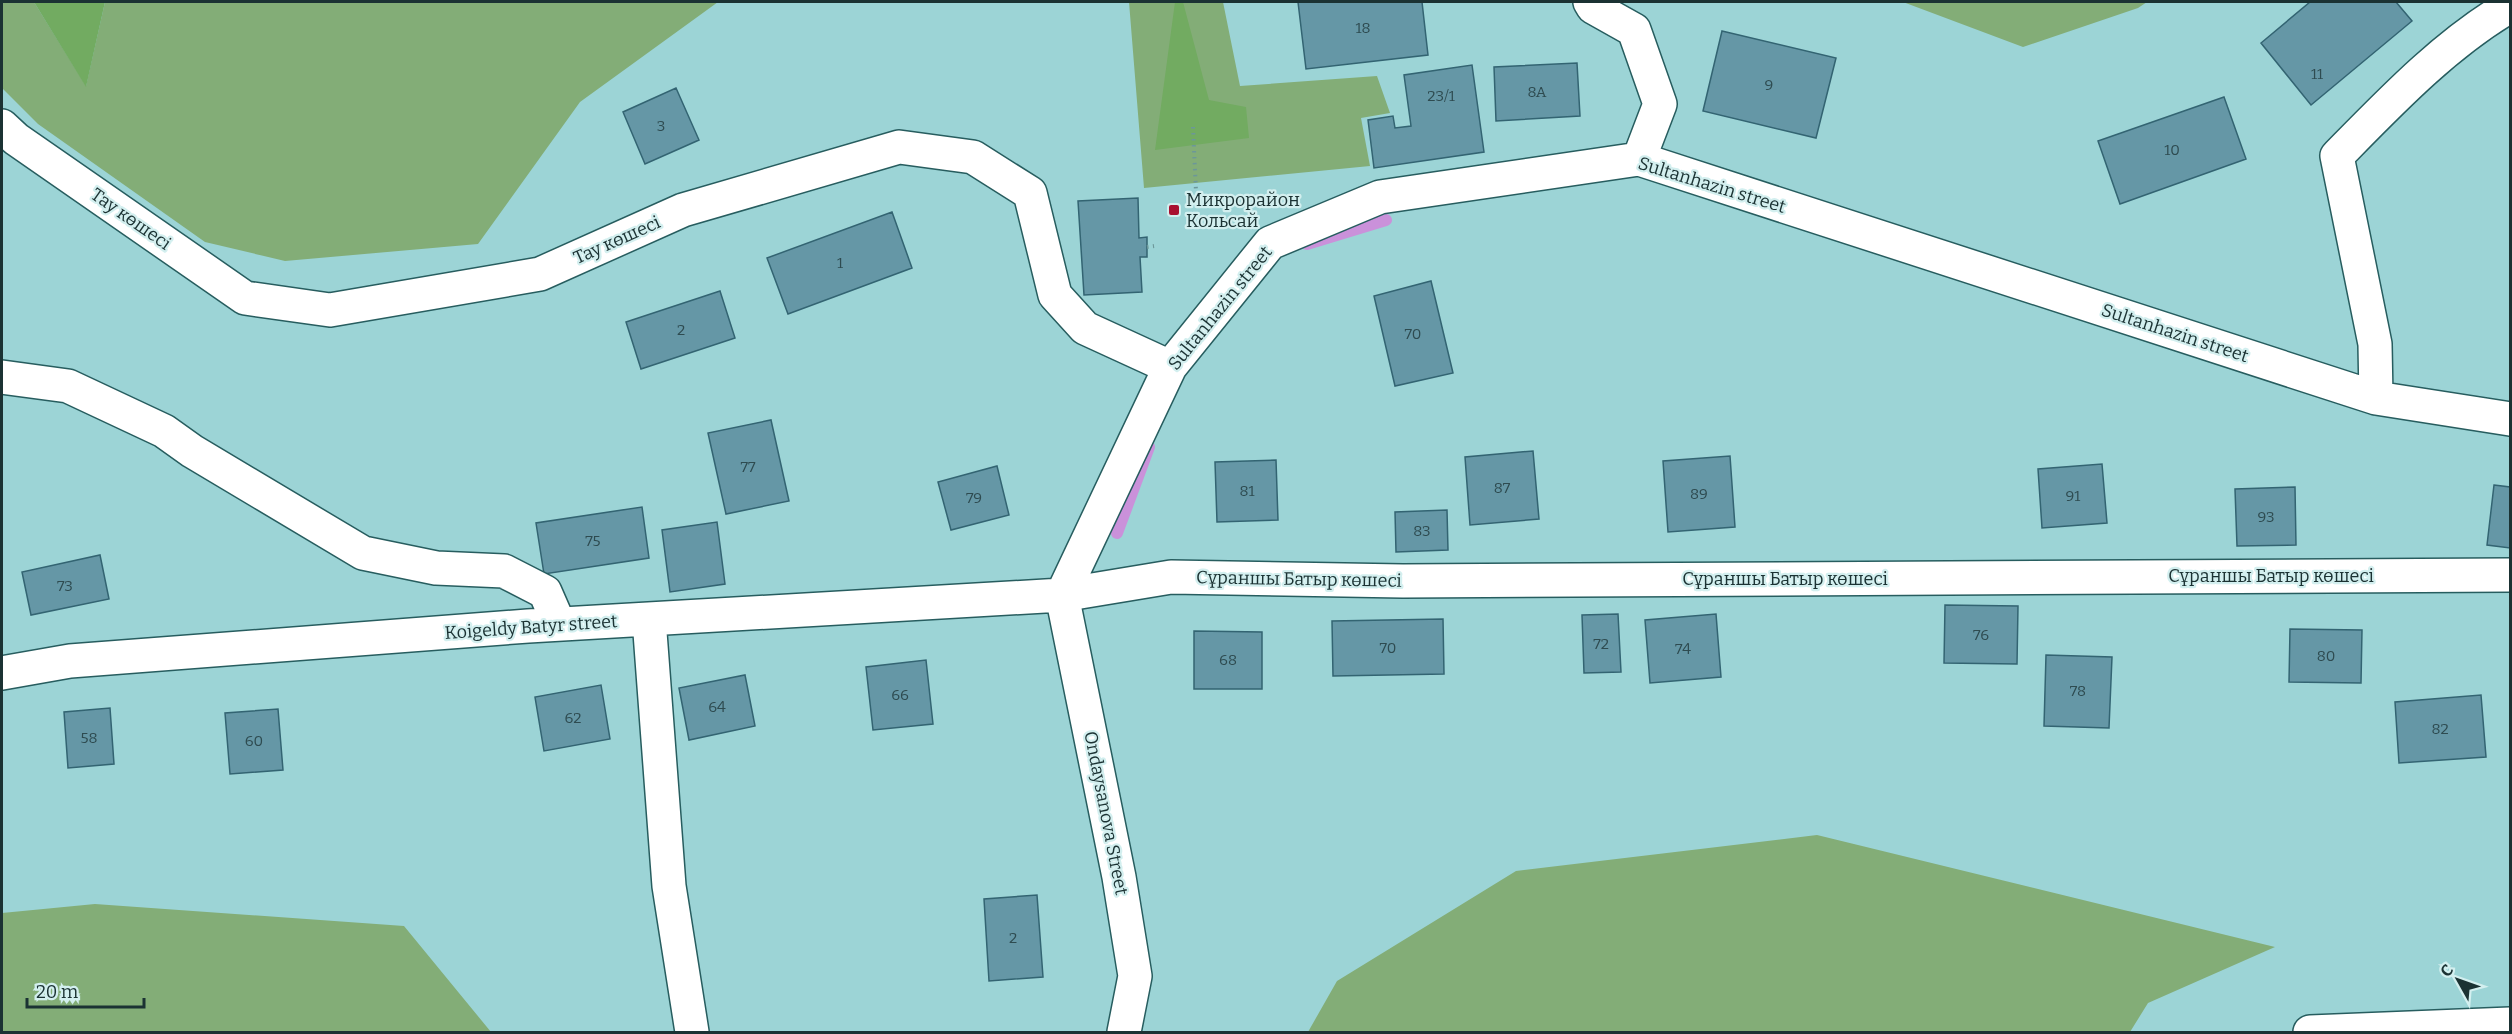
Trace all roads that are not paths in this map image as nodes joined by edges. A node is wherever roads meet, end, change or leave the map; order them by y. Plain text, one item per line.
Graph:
1 (1590, 2) edge
2 (2511, 6) edge
3 (1628, 16) edge
4 (2, 126) edge
5 (1639, 159) junction
6 (1170, 367) junction
7 (2, 377) edge
8 (2376, 398) junction
9 (2511, 419) edge
10 (2511, 575) edge
11 (1062, 594) junction
12 (649, 619) junction
13 (559, 624) junction
14 (2, 673) edge
15 (2511, 1024) edge
16 (692, 1032) edge
17 (1125, 1032) edge
18 (2310, 1032) edge

1 - 3 street
2 - 8 street
3 - 5 street
4 - 6 street, Тау көшесі
5 - 6 street, Sultanhazin street
5 - 8 street, Sultanhazin street
6 - 11 street, Sultanhazin street
7 - 13 street
8 - 9 street, Sultanhazin street
10 - 11 street, Сұраншы Батыр көшесі
11 - 12 street, Koigeldy Batyr street
11 - 17 street, Ondaysanova Street
12 - 13 street, Koigeldy Batyr street
12 - 16 street
13 - 14 street, Koigeldy Batyr street
15 - 18 street

